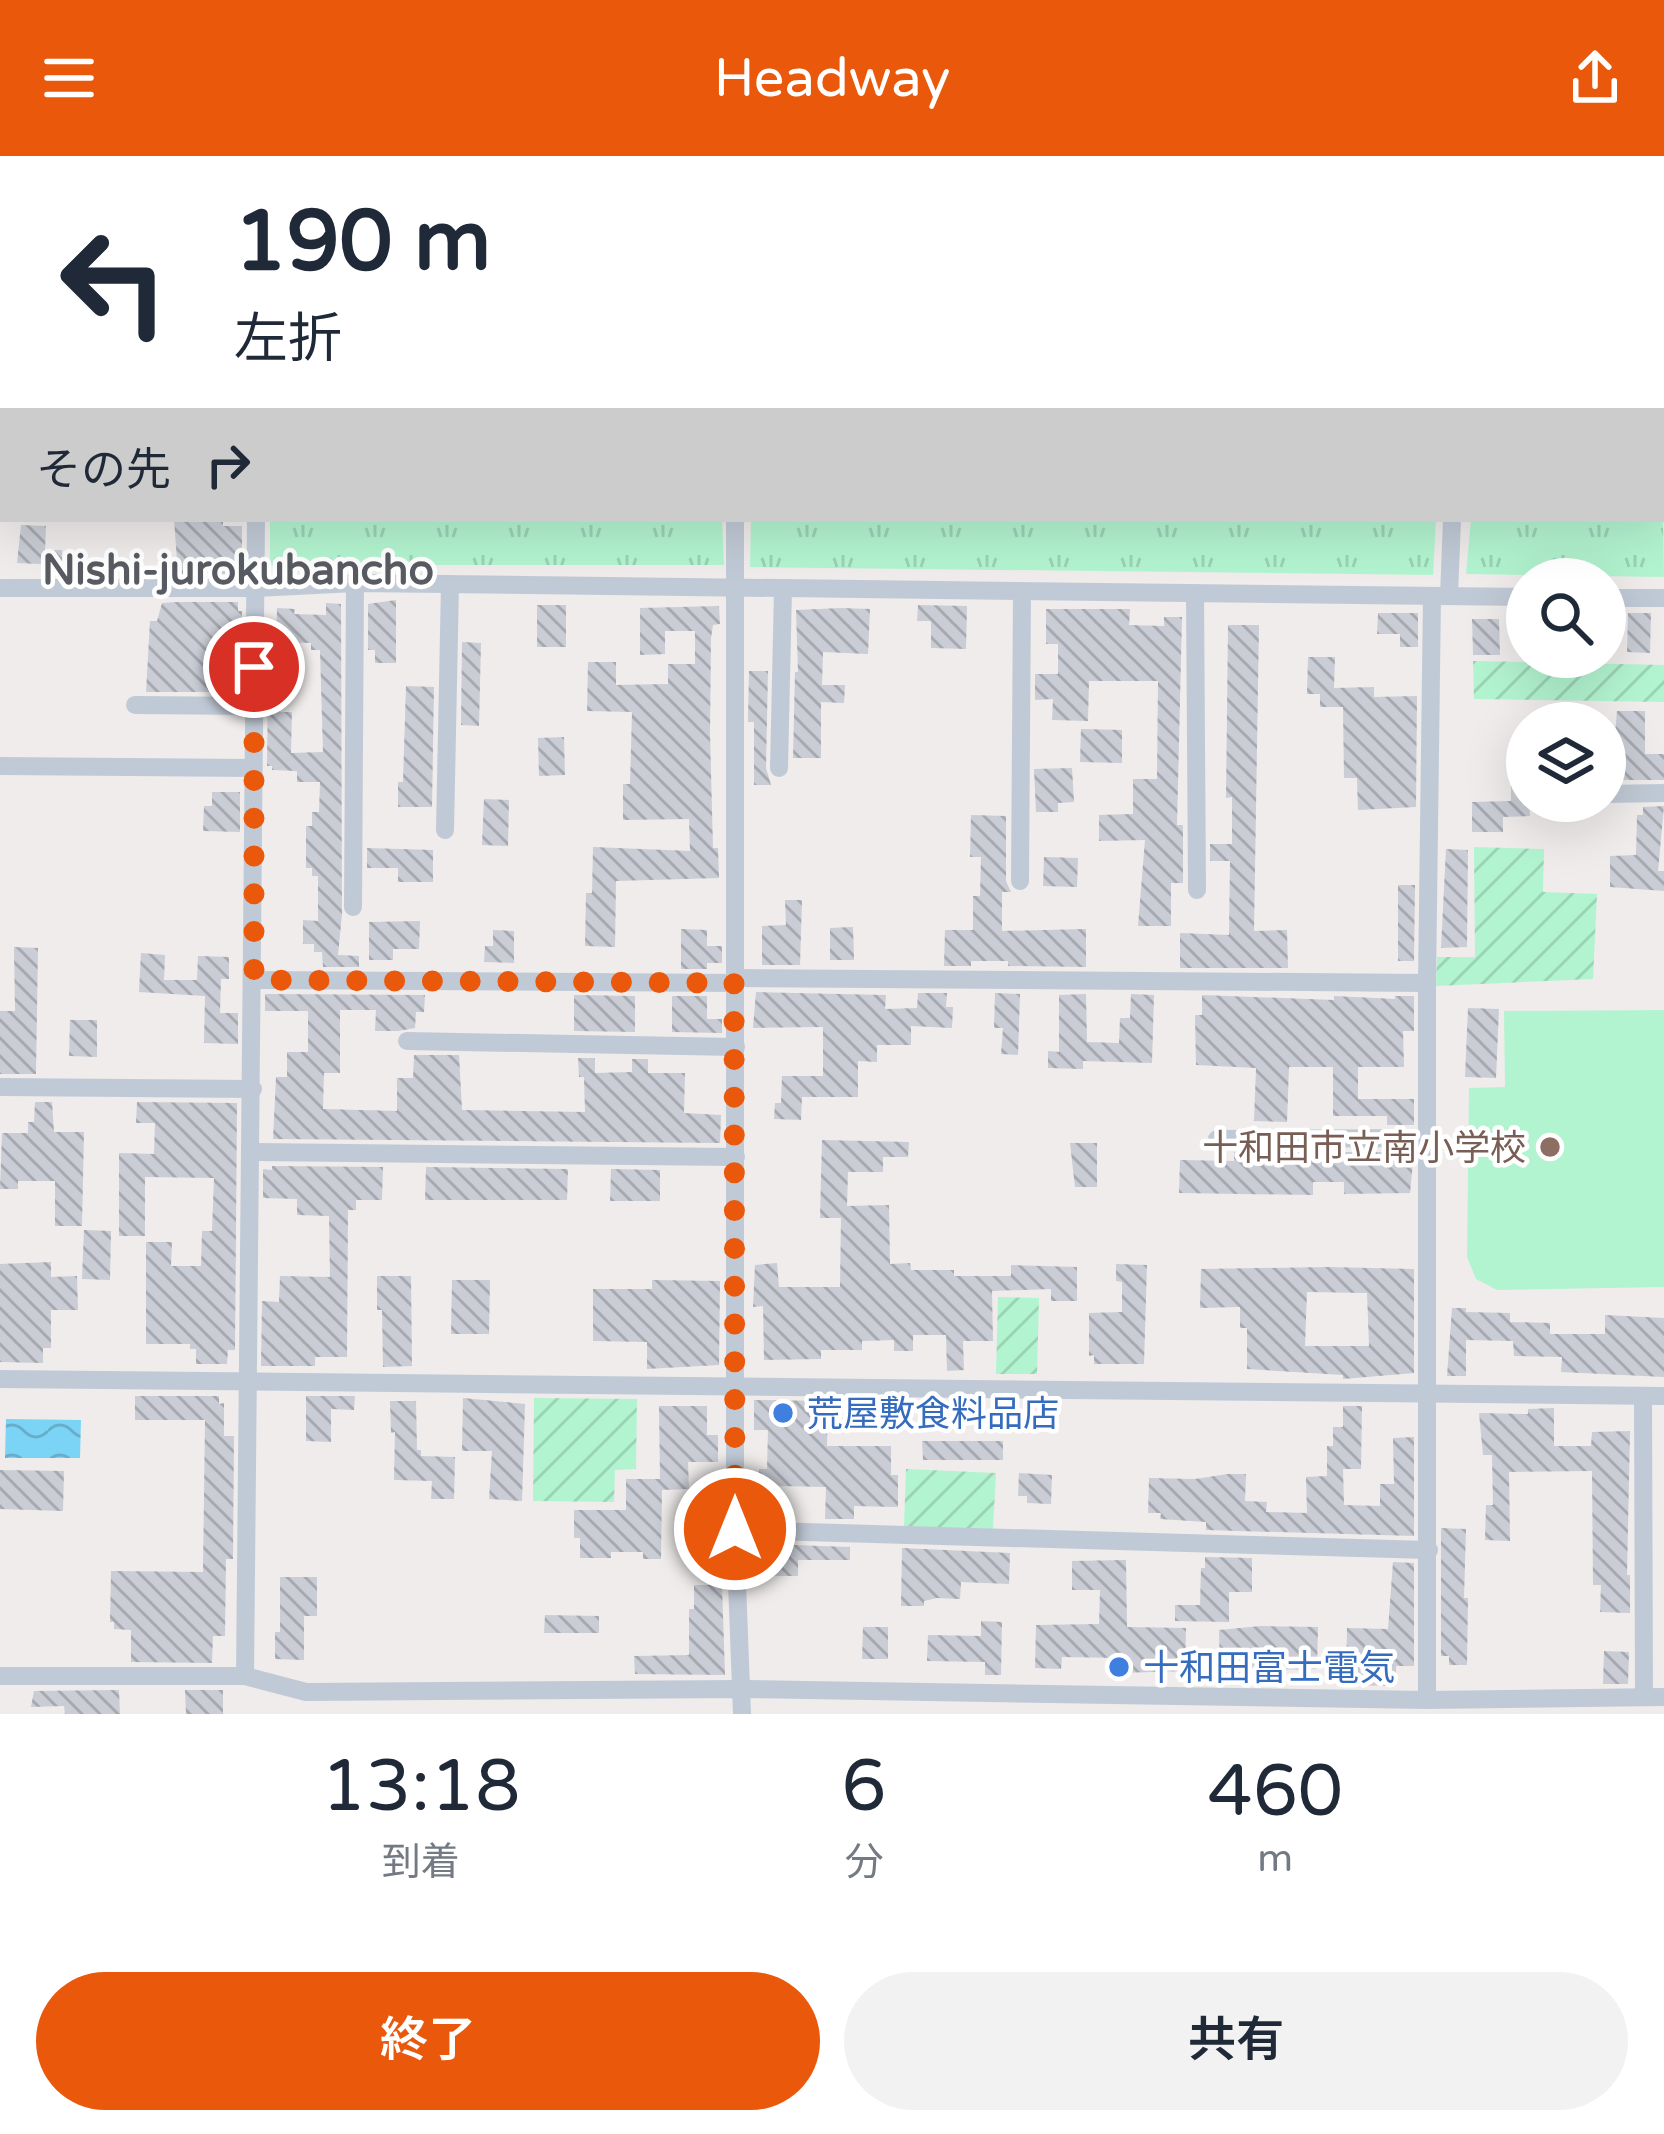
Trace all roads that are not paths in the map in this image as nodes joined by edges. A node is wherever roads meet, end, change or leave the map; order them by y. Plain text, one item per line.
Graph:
1 (256, 522) edge
2 (735, 522) edge
3 (1452, 522) edge
4 (355, 583) junction
5 (450, 584) junction
6 (0, 588) edge
7 (256, 589) junction
8 (734, 589) junction
9 (783, 590) junction
10 (1022, 591) junction
11 (1195, 593) junction
12 (1440, 596) junction
13 (1506, 597) edge
14 (1626, 598) edge
15 (1664, 598) edge
16 (135, 705) dead end
17 (254, 706) junction
18 (0, 766) edge
19 (253, 768) junction
20 (779, 768) dead end
21 (1664, 793) edge
22 (1626, 794) edge
23 (445, 830) dead end
24 (1020, 880) dead end
25 (1197, 890) dead end
26 (353, 907) dead end
27 (254, 980) junction
28 (734, 981) junction
29 (1427, 983) junction
30 (407, 1041) dead end
31 (736, 1047) junction
32 (0, 1087) edge
33 (253, 1089) junction
34 (1216, 1138) dead end
35 (1429, 1138) junction
36 (252, 1152) junction
37 (736, 1157) junction
38 (0, 1379) edge
39 (246, 1381) junction
40 (736, 1384) junction
41 (1427, 1395) junction
42 (1643, 1396) junction
43 (1664, 1396) edge
44 (735, 1529) junction
45 (1429, 1550) junction
46 (0, 1676) edge
47 (245, 1676) junction
48 (741, 1689) junction
49 (1654, 1696) edge
50 (1427, 1700) junction
51 (1125, 1704) edge
52 (1480, 1707) edge
53 (742, 1714) edge

1 - 7 street
2 - 8 street
3 - 12 street
4 - 5 street
4 - 7 street
4 - 26 street
5 - 8 street
5 - 23 street
6 - 7 street
7 - 17 street
8 - 9 street
8 - 28 street
9 - 10 street
9 - 20 street
10 - 11 street
10 - 24 street
11 - 12 street
11 - 25 street
12 - 13 street
12 - 29 street
14 - 15 street
16 - 17 street
17 - 19 street
18 - 19 street
19 - 27 street
21 - 22 street
27 - 28 street
27 - 33 street
28 - 29 street
28 - 31 street
29 - 35 street
30 - 31 street
31 - 37 street
32 - 33 street
33 - 36 street
34 - 35 street
35 - 41 street
36 - 37 street
36 - 39 street
37 - 40 street
38 - 39 street
39 - 40 street
39 - 47 street
40 - 41 street
40 - 44 street
41 - 42 street
41 - 45 street
42 - 43 street
42 - 49 street
44 - 45 street
44 - 48 street
45 - 50 street
46 - 47 street
47 - 48 street
48 - 51 street
48 - 53 street
49 - 52 street
50 - 51 street
50 - 52 street

